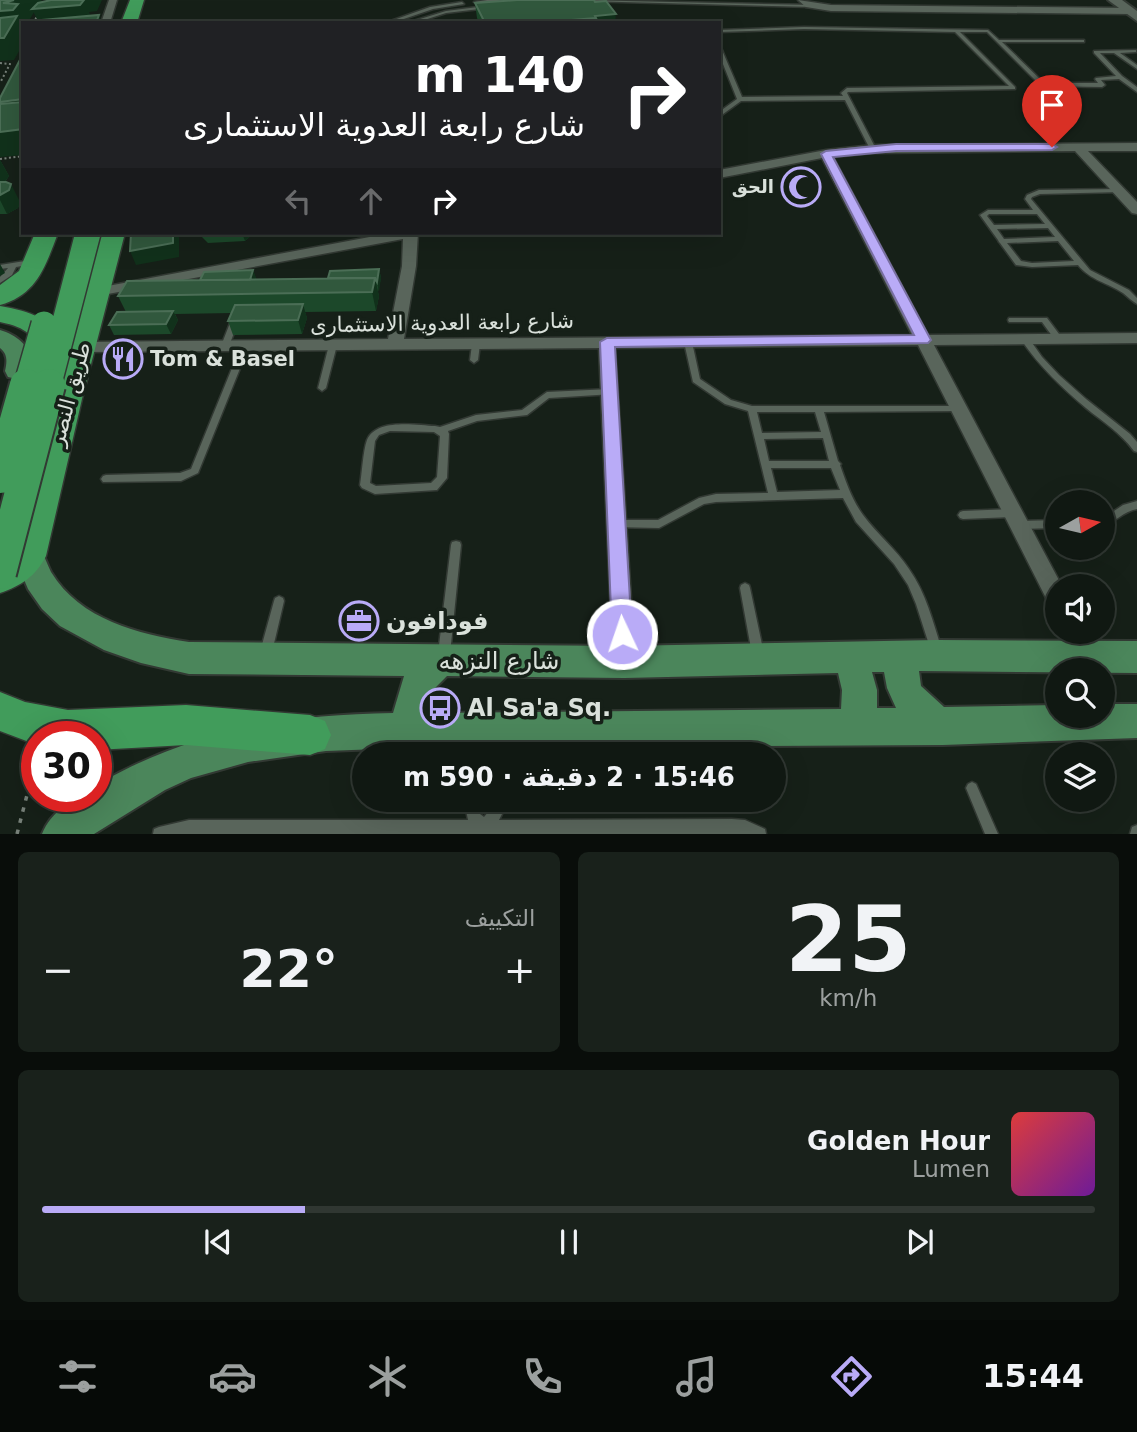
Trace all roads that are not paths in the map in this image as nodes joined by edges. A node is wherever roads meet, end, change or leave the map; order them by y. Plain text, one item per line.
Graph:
1 (113, 0) edge
2 (137, 0) edge
3 (506, 0) edge
4 (721, 0) edge
5 (772, 0) edge
6 (802, 0) edge
7 (1114, 0) edge
8 (578, 1) edge
9 (515, 5) edge
10 (815, 6) junction
11 (1133, 11) edge
12 (106, 21) edge
13 (130, 21) edge
14 (394, 21) edge
15 (417, 21) edge
16 (956, 30) junction
17 (721, 31) edge
18 (1082, 40) dead end
19 (998, 41) junction
20 (1116, 51) junction
21 (1136, 51) edge
22 (721, 52) edge
23 (1137, 68) edge
24 (1120, 78) junction
25 (1137, 90) edge
26 (846, 97) junction
27 (740, 99) junction
28 (721, 113) edge
29 (1078, 147) junction
30 (1137, 147) edge
31 (873, 149) junction
32 (826, 154) junction
33 (721, 174) edge
34 (1120, 191) junction
35 (1137, 210) edge
36 (1038, 212) junction
37 (1051, 226) junction
38 (991, 227) junction
39 (45, 235) edge
40 (69, 235) edge
41 (399, 235) edge
42 (410, 235) edge
43 (103, 238) edge
44 (1061, 239) junction
45 (1001, 241) junction
46 (1080, 263) junction
47 (28, 265) junction
48 (1, 267) edge
49 (0, 281) edge
50 (97, 292) junction
51 (0, 297) edge
52 (1137, 302) edge
53 (0, 314) edge
54 (1012, 320) dead end
55 (233, 325) edge
56 (0, 338) edge
57 (1058, 338) junction
58 (1137, 338) edge
59 (1025, 339) junction
60 (923, 340) junction
61 (607, 342) junction
62 (688, 342) junction
63 (395, 344) junction
64 (333, 345) junction
65 (225, 346) junction
66 (245, 346) junction
67 (83, 347) junction
68 (17, 371) joint
69 (322, 388) dead end
70 (610, 392) junction
71 (67, 399) junction
72 (958, 408) junction
73 (752, 409) junction
74 (819, 410) junction
75 (0, 420) edge
76 (442, 430) junction
77 (1132, 433) edge
78 (827, 435) junction
79 (758, 436) junction
80 (1137, 449) edge
81 (836, 464) junction
82 (765, 465) junction
83 (0, 477) edge
84 (106, 479) dead end
85 (846, 494) junction
86 (773, 495) junction
87 (1137, 505) edge
88 (963, 514) dead end
89 (1115, 517) edge
90 (1017, 519) junction
91 (1045, 522) edge
92 (616, 524) junction
93 (456, 545) dead end
94 (10, 569) edge
95 (1045, 574) edge
96 (745, 588) dead end
97 (279, 601) dead end
98 (1082, 645) edge
99 (921, 656) junction
100 (848, 657) junction
101 (1137, 657) edge
102 (760, 659) junction
103 (263, 660) junction
104 (443, 660) junction
105 (624, 662) junction
106 (0, 711) edge
107 (1137, 721) edge
108 (855, 725) junction
109 (696, 727) junction
110 (943, 727) junction
111 (310, 735) junction
112 (395, 742) edge
113 (407, 742) edge
114 (425, 742) edge
115 (675, 742) edge
116 (972, 788) dead end
117 (473, 812) edge
118 (494, 812) edge
119 (487, 829) edge
120 (62, 834) edge
121 (159, 834) edge
122 (760, 834) edge
123 (992, 834) edge

1 - 12 street
2 - 13 highway
3 - 14 lane
4 - 5 lane
6 - 10 street
7 - 11 main road
8 - 10 lane
9 - 15 lane
10 - 11 street
16 - 17 lane
16 - 19 lane
16 - 26 lane
18 - 19 lane
19 - 24 lane
20 - 21 lane
20 - 23 lane
20 - 24 lane
22 - 27 lane
24 - 25 lane
26 - 27 lane
26 - 31 lane
27 - 28 lane
29 - 30 street
29 - 31 street
29 - 34 street
31 - 32 street
32 - 33 street
32 - 60 street
34 - 35 street
34 - 36 lane
36 - 37 lane
36 - 38 lane
37 - 38 lane
37 - 44 lane
38 - 45 lane
39 - 47 highway
40 - 83 highway, bridge
41 - 50 street
42 - 63 street
43 - 47 highway
43 - 50 highway, طريق النصر
43 - 94 highway, bridge
44 - 45 lane
44 - 46 lane
45 - 46 lane
46 - 52 lane
47 - 48 lane
47 - 49 lane
47 - 51 highway
50 - 67 highway, طريق النصر
53 - 71 highway
54 - 57 lane
55 - 65 lane
56 - 68 main road
57 - 58 street, شارع رابعة العدوية الاستثمارى
57 - 59 street, شارع رابعة العدوية الاستثمارى
59 - 60 street, شارع رابعة العدوية الاستثمارى
59 - 77 lane
60 - 62 street, شارع رابعة العدوية الاستثمارى
60 - 72 street
61 - 62 street, شارع رابعة العدوية الاستثمارى
61 - 63 street, شارع رابعة العدوية الاستثمارى
61 - 70 street
62 - 73 lane
63 - 64 street, شارع رابعة العدوية الاستثمارى
64 - 66 street, شارع رابعة العدوية الاستثمارى
64 - 69 lane
65 - 66 street, شارع رابعة العدوية الاستثمارى
65 - 67 street, شارع رابعة العدوية الاستثمارى
66 - 84 lane
67 - 71 highway, طريق النصر
68 - 75 highway
70 - 76 lane
70 - 92 street
71 - 94 highway, طريق النصر
72 - 74 lane
72 - 90 street
73 - 74 lane
73 - 79 lane
74 - 78 lane
76 - 76 lane
77 - 80 lane
78 - 79 lane
78 - 81 lane
79 - 82 lane
81 - 82 lane
81 - 85 lane
82 - 86 lane
85 - 86 lane
85 - 99 lane
86 - 92 lane
87 - 89 lane
88 - 90 lane
90 - 91 lane
90 - 95 street
92 - 105 street
93 - 104 lane
94 - 103 main road, شارع النزهه
96 - 102 lane
97 - 103 lane
98 - 99 main road, شارع النزهه
98 - 101 main road, شارع النزهه
99 - 100 main road, شارع النزهه
99 - 110 main road
100 - 102 main road, شارع النزهه
100 - 108 main road
102 - 105 main road, شارع النزهه
103 - 104 main road, شارع النزهه
104 - 105 main road, شارع النزهه
104 - 113 main road
106 - 111 highway
107 - 110 main road
108 - 109 main road
108 - 110 main road
109 - 114 main road
109 - 115 lane
111 - 112 main road
111 - 120 main road
116 - 123 lane
117 - 119 lane
118 - 119 lane
119 - 121 lane
119 - 122 lane

